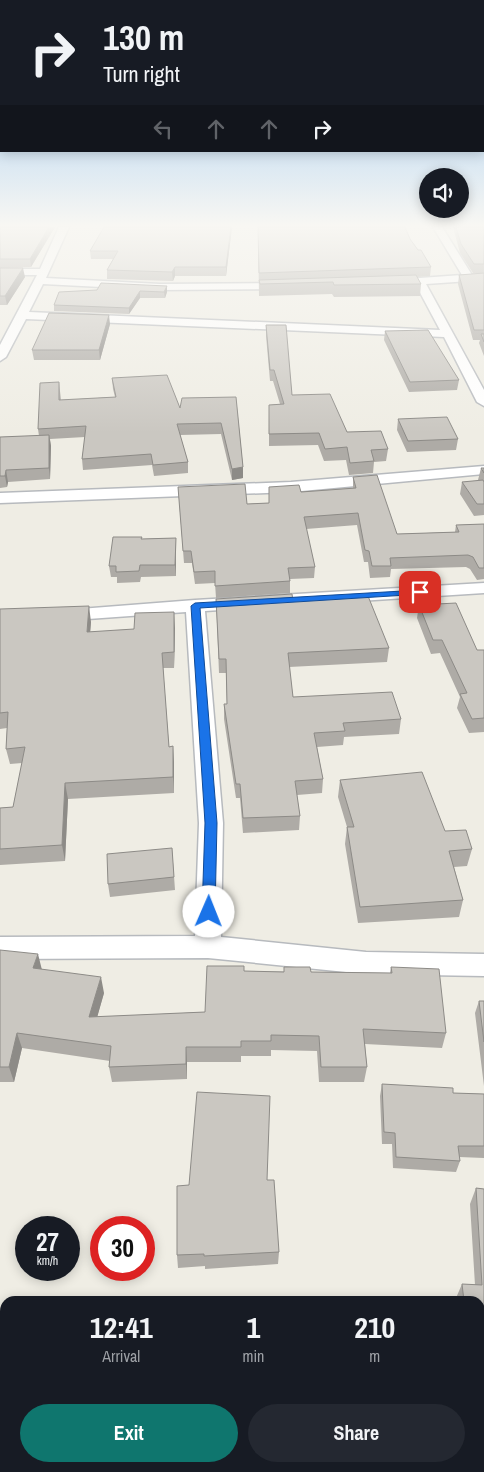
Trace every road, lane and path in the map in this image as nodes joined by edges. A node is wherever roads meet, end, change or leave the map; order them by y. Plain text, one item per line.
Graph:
1 (32, 296) edge
2 (427, 296) edge
3 (22, 314) junction
4 (448, 334) junction
5 (0, 357) edge
6 (480, 384) edge
7 (484, 402) edge
8 (484, 470) edge
9 (0, 498) edge
10 (484, 588) edge
11 (195, 606) junction
12 (39, 616) edge
13 (208, 947) junction
14 (0, 948) edge
15 (484, 965) edge

1 - 3 street
2 - 4 street
3 - 4 street
3 - 5 street
4 - 6 street
6 - 7 street
8 - 9 street
10 - 11 street
11 - 12 street
11 - 13 street
13 - 14 street
13 - 15 street

